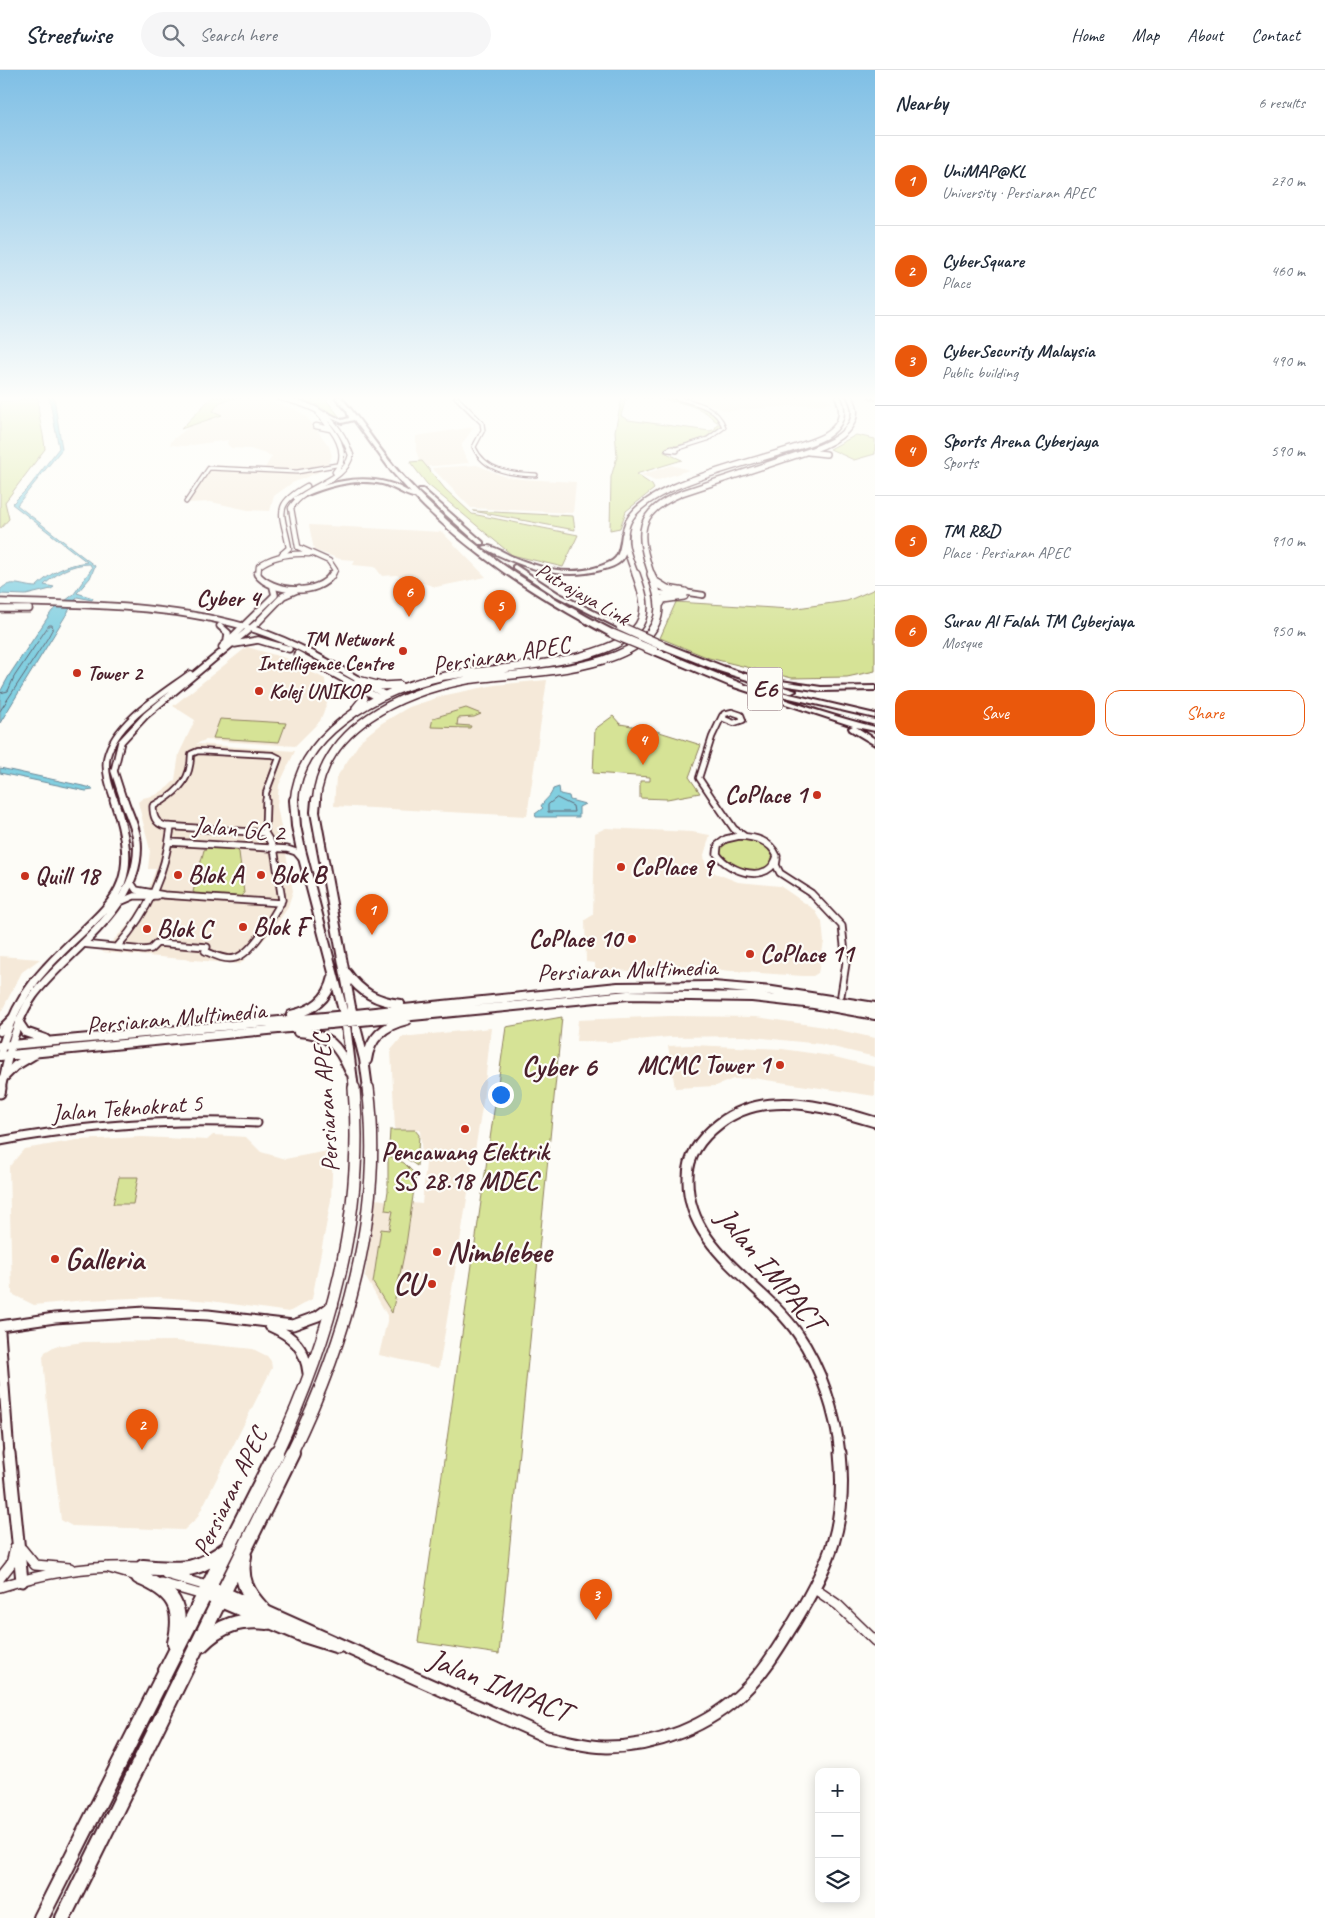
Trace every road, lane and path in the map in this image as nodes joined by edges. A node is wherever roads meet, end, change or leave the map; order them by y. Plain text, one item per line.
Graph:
1 (199, 483) edge
2 (309, 483) edge
3 (324, 483) edge
4 (349, 483) edge
5 (381, 483) edge
6 (405, 483) edge
7 (412, 483) edge
8 (683, 483) edge
9 (710, 483) edge
10 (296, 498) junction
11 (186, 502) dead end
12 (439, 517) junction
13 (624, 534) junction
14 (486, 547) junction
15 (309, 554) junction
16 (280, 556) junction
17 (654, 581) junction
18 (640, 582) junction
19 (273, 586) junction
20 (299, 589) junction
21 (655, 592) junction
22 (685, 594) junction
23 (643, 600) junction
24 (0, 602) edge
25 (660, 604) junction
26 (50, 607) junction
27 (0, 608) edge
28 (89, 609) junction
29 (257, 614) junction
30 (264, 616) junction
31 (199, 617) junction
32 (220, 626) junction
33 (245, 629) junction
34 (267, 634) junction
35 (228, 644) junction
36 (289, 649) junction
37 (657, 650) junction
38 (458, 672) junction
39 (734, 674) junction
40 (758, 677) junction
41 (356, 682) junction
42 (450, 683) junction
43 (875, 688) edge
44 (756, 692) junction
45 (875, 694) edge
46 (384, 698) junction
47 (875, 712) edge
48 (722, 716) junction
49 (875, 716) edge
50 (347, 717) junction
51 (737, 723) junction
52 (357, 725) junction
53 (875, 729) edge
54 (712, 737) junction
55 (875, 743) edge
56 (171, 827) junction
57 (734, 829) junction
58 (265, 833) junction
59 (734, 836) junction
60 (744, 836) junction
61 (299, 839) junction
62 (169, 842) junction
63 (274, 848) junction
64 (289, 849) junction
65 (777, 859) junction
66 (303, 860) junction
67 (757, 873) junction
68 (130, 881) junction
69 (155, 895) junction
70 (120, 902) junction
71 (281, 903) junction
72 (843, 937) junction
73 (82, 944) junction
74 (117, 947) junction
75 (344, 969) junction
76 (333, 971) junction
77 (839, 1002) junction
78 (423, 1006) junction
79 (875, 1007) edge
80 (501, 1008) junction
81 (875, 1015) edge
82 (350, 1018) junction
83 (16, 1021) junction
84 (226, 1025) junction
85 (0, 1031) edge
86 (204, 1036) junction
87 (56, 1041) junction
88 (4, 1050) edge
89 (39, 1052) junction
90 (4, 1077) junction
91 (367, 1079) junction
92 (354, 1081) junction
93 (0, 1093) edge
94 (875, 1122) edge
95 (258, 1124) dead end
96 (0, 1141) edge
97 (334, 1304) junction
98 (262, 1323) junction
99 (0, 1326) edge
100 (0, 1332) edge
101 (308, 1382) junction
102 (17, 1534) junction
103 (250, 1539) junction
104 (231, 1545) junction
105 (80, 1568) junction
106 (141, 1572) junction
107 (0, 1578) edge
108 (22, 1581) junction
109 (0, 1587) edge
110 (815, 1589) junction
111 (207, 1591) junction
112 (220, 1596) junction
113 (265, 1616) junction
114 (875, 1641) edge
115 (191, 1656) junction
116 (170, 1662) junction
117 (41, 1918) edge
118 (63, 1918) edge

1 - 11 street
2 - 16 main road
3 - 10 main road
4 - 10 highway
5 - 12 highway
6 - 12 highway, Putrajaya Link / E6
7 - 14 highway, Putrajaya Link / E6
8 - 13 main road
9 - 17 main road, Persiaran APEC
10 - 15 main road
12 - 37 highway, Putrajaya Link / E6, bridge
13 - 14 highway
13 - 18 main road, Persiaran APEC
14 - 37 highway, Putrajaya Link / E6, bridge
15 - 16 main road
15 - 20 main road
16 - 19 main road
17 - 21 main road, Persiaran APEC
17 - 22 main road
18 - 21 main road
18 - 23 main road, Persiaran APEC
19 - 20 main road
19 - 29 main road
20 - 30 main road
21 - 22 street
21 - 23 main road
21 - 25 main road, Persiaran APEC
22 - 25 main road
23 - 38 main road, Persiaran APEC
24 - 26 main road
25 - 42 main road, Persiaran APEC
26 - 27 main road
26 - 28 main road
28 - 31 main road
28 - 32 main road
29 - 31 main road
29 - 33 main road
30 - 33 main road
30 - 34 main road
31 - 33 main road
32 - 33 main road
32 - 35 main road
33 - 34 main road
33 - 35 main road
33 - 36 main road
34 - 41 main road
35 - 36 main road
35 - 68 main road
35 - 83 main road
36 - 41 main road
37 - 39 highway, Putrajaya Link / E6
37 - 44 highway
37 - 49 highway, Putrajaya Link / E6
38 - 41 main road
38 - 46 main road, Persiaran APEC
39 - 40 highway
39 - 47 highway, Putrajaya Link / E6
40 - 43 highway
40 - 45 highway
41 - 46 main road
41 - 50 main road
42 - 46 main road
42 - 52 main road, Persiaran APEC
44 - 53 highway
44 - 55 highway
46 - 50 main road, Persiaran APEC
46 - 52 main road
48 - 51 street
48 - 51 street
48 - 54 street
50 - 61 main road, Persiaran APEC
51 - 54 street
52 - 75 main road, Persiaran APEC
54 - 57 street
56 - 58 street
56 - 58 street
56 - 62 street
57 - 59 street
57 - 60 street
58 - 63 street
59 - 60 street
59 - 67 street
60 - 65 street
61 - 64 street, Jalan GC 2
61 - 66 main road, Persiaran APEC
62 - 63 street, Jalan GC 2
62 - 69 street
63 - 64 street, Jalan GC 2
63 - 71 street
64 - 66 street, Jalan GC 2
65 - 67 street
65 - 72 street
66 - 76 main road, Persiaran APEC
67 - 72 street
68 - 69 street
68 - 70 main road
69 - 70 street
69 - 71 street
69 - 74 street
70 - 73 main road
71 - 74 street
72 - 77 street
73 - 74 street
73 - 83 main road
75 - 78 main road
75 - 82 main road, Persiaran APEC
76 - 82 main road, Persiaran APEC
76 - 84 main road
77 - 78 main road, Persiaran Multimedia
77 - 79 main road
77 - 80 main road, Persiaran Multimedia
77 - 81 main road
78 - 82 main road
80 - 82 main road
80 - 91 main road
82 - 84 main road, Persiaran Multimedia
82 - 86 main road, Persiaran Multimedia
82 - 91 main road, Persiaran APEC
82 - 92 main road, Persiaran APEC
83 - 85 main road
83 - 87 main road
83 - 88 main road
84 - 87 main road, Persiaran Multimedia
86 - 89 main road, Persiaran Multimedia
86 - 92 main road
87 - 88 main road, Persiaran Multimedia
88 - 89 main road, Persiaran Multimedia
88 - 90 main road
89 - 90 main road
90 - 93 main road
91 - 103 main road, Persiaran APEC
92 - 97 main road, Persiaran APEC
94 - 110 main road, Jalan IMPACT
95 - 96 street, Jalan Teknokrat 5
97 - 98 main road
97 - 101 main road, Persiaran APEC
98 - 99 main road
98 - 101 main road
100 - 102 main road
101 - 104 main road, Persiaran APEC
102 - 105 street
102 - 107 street
102 - 108 main road
103 - 112 main road, Persiaran APEC
103 - 113 main road
104 - 106 main road
104 - 111 main road, Persiaran APEC
105 - 106 street
105 - 108 street
106 - 111 street
106 - 116 main road
108 - 109 street
110 - 113 main road, Jalan IMPACT
110 - 114 street
111 - 112 main road, Jalan IMPACT
111 - 116 main road, Persiaran APEC
112 - 113 main road, Jalan IMPACT
112 - 115 main road, Persiaran APEC
113 - 115 main road
115 - 118 main road, Persiaran APEC
116 - 117 main road, Persiaran APEC

